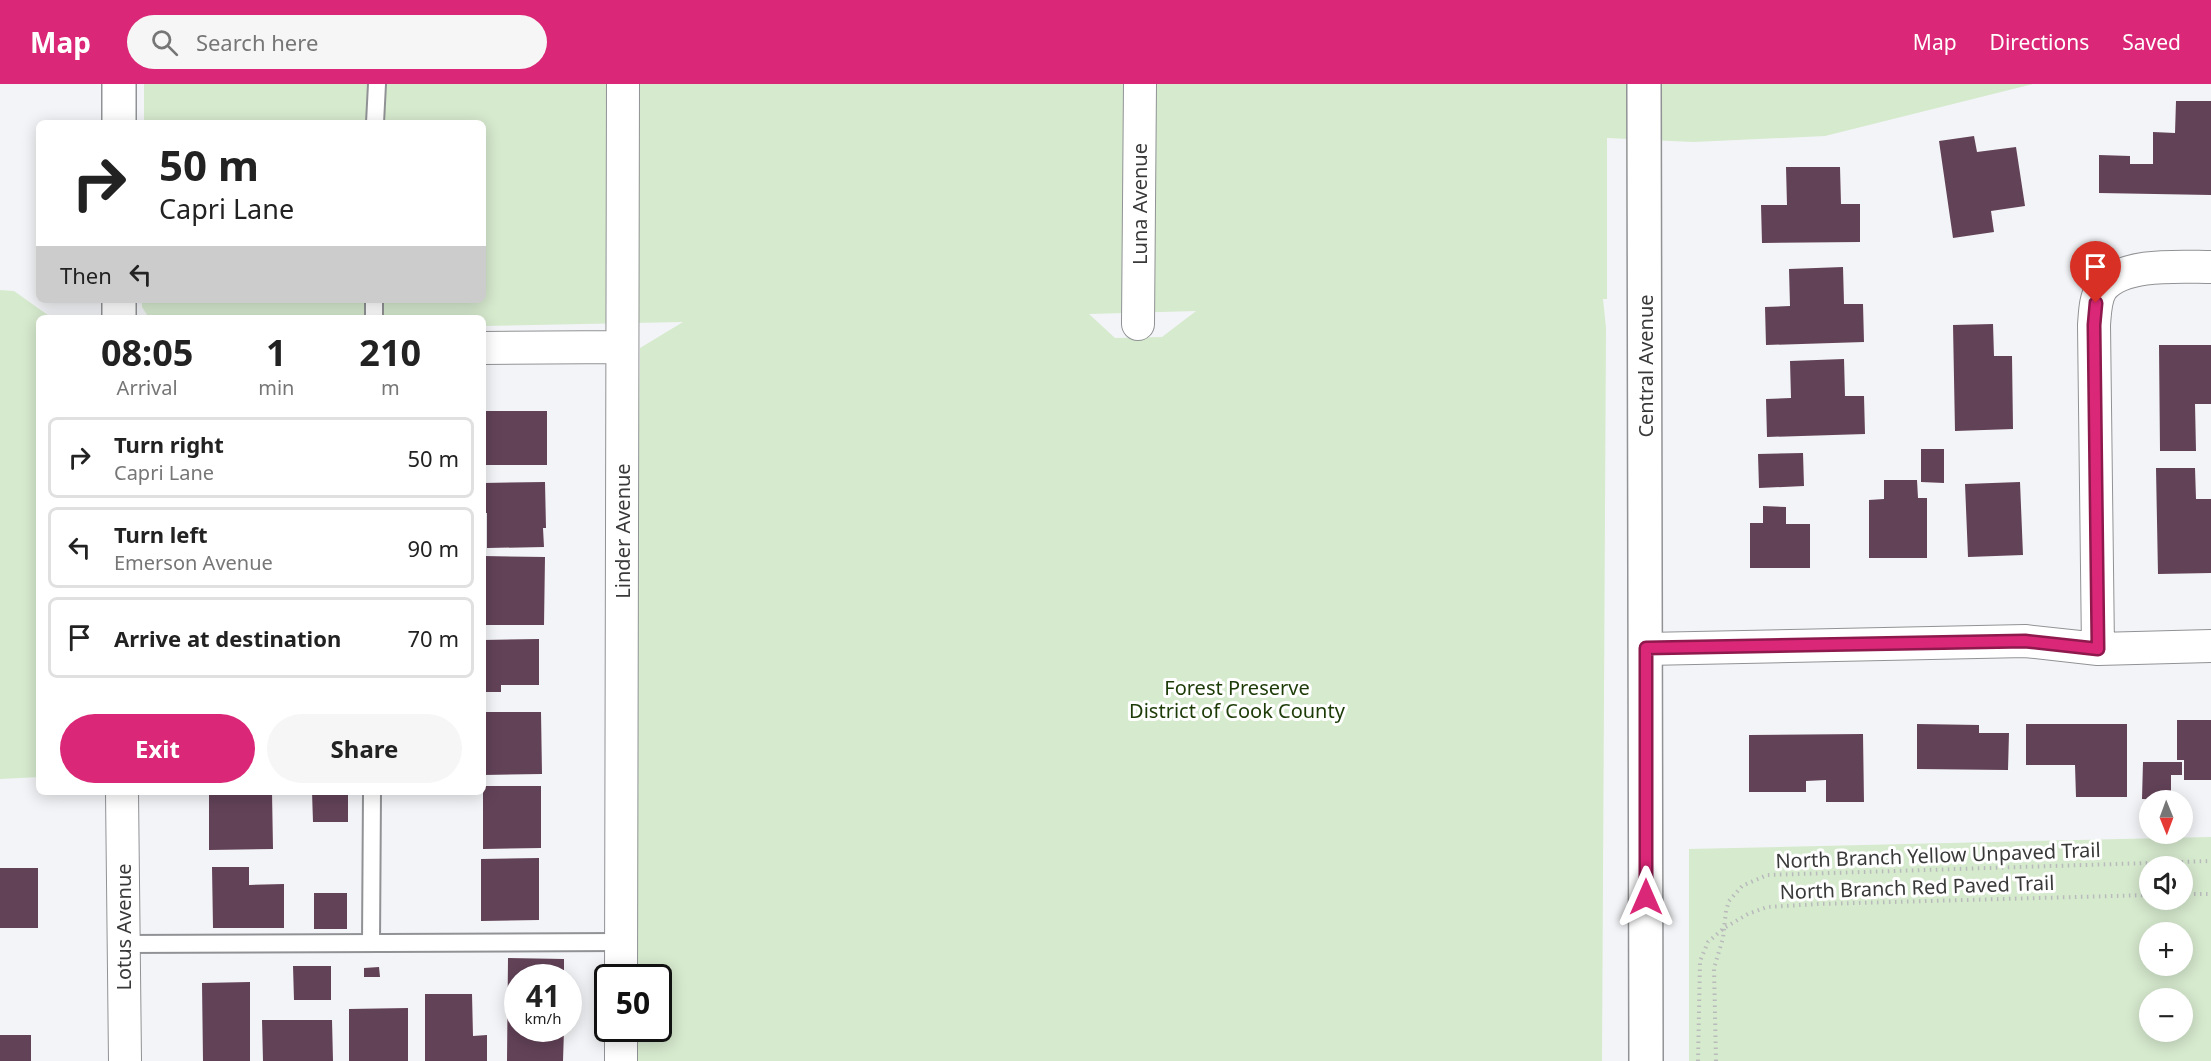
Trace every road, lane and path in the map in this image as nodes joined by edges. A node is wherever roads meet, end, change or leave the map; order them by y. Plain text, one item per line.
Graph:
1 (119, 84) edge
2 (377, 84) edge
3 (622, 84) edge
4 (1140, 84) edge
5 (1644, 84) edge
6 (119, 120) edge
7 (375, 120) edge
8 (2211, 267) edge
9 (1138, 324) dead end
10 (622, 347) junction
11 (486, 348) edge
12 (2211, 646) edge
13 (1646, 648) junction
14 (2098, 649) junction
15 (122, 795) edge
16 (372, 795) edge
17 (2211, 861) edge
18 (2193, 894) edge
19 (2211, 894) edge
20 (2139, 895) edge
21 (1724, 928) junction
22 (371, 942) junction
23 (621, 942) junction
24 (124, 944) junction
25 (621, 964) edge
26 (621, 1042) edge
27 (124, 1061) edge
28 (621, 1061) edge
29 (1646, 1061) edge
30 (1698, 1061) edge
31 (1716, 1061) edge

1 - 6 main road
2 - 7 lane
3 - 10 street, Linder Avenue
4 - 9 street, Luna Avenue
5 - 13 main road, Central Avenue
8 - 14 street
10 - 11 street
10 - 23 street, Linder Avenue
12 - 14 street
13 - 14 street
13 - 29 main road, Central Avenue
15 - 24 street, Lotus Avenue
16 - 22 lane
17 - 21 path, North Branch Yellow Unpaved Trail
18 - 19 path
20 - 21 path, North Branch Red Paved Trail
21 - 30 path, North Branch Red Paved Trail
21 - 31 path, North Branch Yellow Unpaved Trail
22 - 23 lane
22 - 24 lane
23 - 25 street, Linder Avenue
24 - 27 street, Lotus Avenue
26 - 28 street

